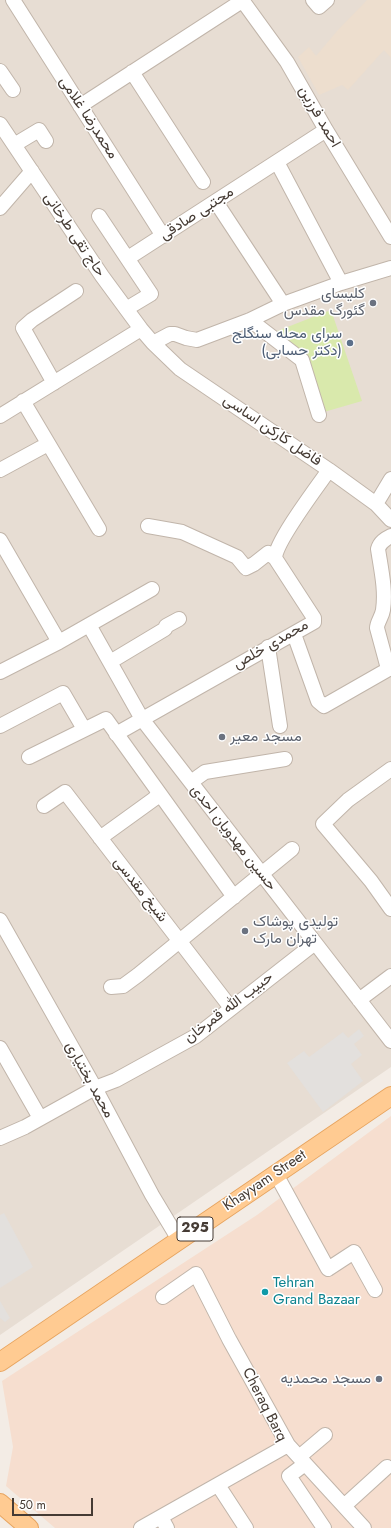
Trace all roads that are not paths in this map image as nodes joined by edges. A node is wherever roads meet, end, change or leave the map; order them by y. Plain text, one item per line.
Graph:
1 (13, 0) edge
2 (242, 0) edge
3 (314, 0) edge
4 (327, 0) edge
5 (0, 71) edge
6 (132, 72) junction
7 (13, 90) dead end
8 (80, 106) junction
9 (1, 126) edge
10 (326, 130) junction
11 (46, 141) dead end
12 (14, 145) junction
13 (277, 162) junction
14 (32, 171) junction
15 (203, 182) dead end
16 (216, 202) junction
17 (0, 208) edge
18 (99, 216) dead end
19 (163, 236) junction
20 (391, 237) edge
21 (128, 258) junction
22 (391, 268) edge
23 (342, 283) junction
24 (76, 291) dead end
25 (283, 304) junction
26 (126, 310) junction
27 (250, 320) junction
28 (141, 329) junction
29 (153, 343) junction
30 (54, 383) junction
31 (24, 401) junction
32 (319, 415) dead end
33 (0, 416) edge
34 (48, 444) junction
35 (0, 470) edge
36 (329, 470) junction
37 (391, 479) edge
38 (376, 504) junction
39 (391, 520) edge
40 (148, 526) dead end
41 (99, 529) dead end
42 (391, 536) edge
43 (0, 540) edge
44 (275, 558) junction
45 (152, 588) dead end
46 (180, 619) dead end
47 (90, 625) junction
48 (294, 634) junction
49 (59, 642) junction
50 (268, 647) junction
51 (110, 662) junction
52 (0, 672) edge
53 (142, 719) junction
54 (0, 726) edge
55 (280, 726) dead end
56 (84, 729) junction
57 (116, 734) junction
58 (29, 758) dead end
59 (285, 760) dead end
60 (391, 769) edge
61 (191, 782) junction
62 (159, 793) junction
63 (44, 806) dead end
64 (100, 838) junction
65 (292, 849) dead end
66 (262, 874) junction
67 (234, 897) junction
68 (391, 909) edge
69 (0, 920) edge
70 (180, 941) junction
71 (315, 943) junction
72 (391, 976) edge
73 (112, 987) dead end
74 (359, 1000) junction
75 (231, 1008) junction
76 (391, 1041) edge
77 (0, 1048) edge
78 (95, 1088) junction
79 (391, 1096) edge
80 (40, 1118) junction
81 (0, 1138) edge
82 (276, 1174) junction
83 (179, 1240) junction
84 (375, 1290) dead end
85 (163, 1297) dead end
86 (0, 1362) edge
87 (325, 1434) dead end
88 (288, 1445) junction
89 (302, 1460) junction
90 (387, 1467) dead end
91 (218, 1485) junction
92 (0, 1503) edge
93 (344, 1506) junction
94 (164, 1522) edge
95 (358, 1526) edge
96 (29, 1528) edge
97 (141, 1528) edge
98 (246, 1528) edge
99 (324, 1528) edge

1 - 8 street, محمدرضا غلامی
2 - 6 street
2 - 10 street, احمد فرزین
3 - 4 street
5 - 7 street
6 - 8 street
6 - 15 street
8 - 19 street, محمدرضا غلامی
9 - 12 street, حاج تقی طرخانی
10 - 13 street, مجتبی صادقی
10 - 20 street, احمد فرزین
11 - 12 street
12 - 14 street, حاج تقی طرخانی
13 - 16 street, مجتبی صادقی
13 - 23 street
14 - 17 street
14 - 26 street, حاج تقی طرخانی
16 - 19 street, مجتبی صادقی
16 - 25 street
18 - 21 street
19 - 21 street, مجتبی صادقی
21 - 26 street
22 - 23 street
23 - 25 street
24 - 30 street
25 - 27 street
26 - 28 street, حاج تقی طرخانی
27 - 29 street
27 - 32 street
28 - 29 street, حاج تقی طرخانی
28 - 30 street
29 - 36 street, فاضل کارکن اساسی
30 - 31 street
31 - 33 street
31 - 34 street
34 - 35 street
34 - 41 street
36 - 38 street, فاضل کارکن اساسی
36 - 44 street
37 - 38 street
38 - 39 street, فاضل کارکن اساسی
40 - 44 street
42 - 48 street
43 - 49 street
44 - 48 street, محمدی خلص
45 - 47 street
46 - 51 street
47 - 49 street
47 - 51 street, حسین مهدویان احدی
48 - 50 street, محمدی خلص
49 - 52 street
50 - 53 street, محمدی خلص
50 - 55 street
51 - 53 street, حسین مهدویان احدی
53 - 57 street, محمدی خلص
53 - 61 street, حسین مهدویان احدی
54 - 56 street
56 - 57 street
56 - 58 street
57 - 62 street
59 - 61 street
60 - 68 street
61 - 66 street, حسین مهدویان احدی
62 - 64 street
62 - 67 street
63 - 64 street, شیخ مقدسی
64 - 70 street, شیخ مقدسی
65 - 66 street
66 - 67 street
66 - 71 street, حسین مهدویان احدی
67 - 70 street
69 - 78 street, محمد بختیاری
70 - 73 street
70 - 75 street, شیخ مقدسی
71 - 74 street, حسین مهدویان احدی
71 - 75 street, حبیب الله قمرخان
72 - 74 street
74 - 76 street, حسین مهدویان احدی
75 - 78 street, حبیب الله قمرخان
77 - 80 street
78 - 80 street, حبیب الله قمرخان
78 - 83 street, محمد بختیاری
79 - 82 main road, Khayyam Street / 295
80 - 81 street, حبیب الله قمرخان
82 - 83 main road, Khayyam Street / 295
82 - 84 street
83 - 86 main road, Khayyam Street / 295
85 - 88 street, Cheraq Barq
87 - 89 street
88 - 89 street
88 - 91 street, Cheraq Barq
89 - 93 street
89 - 99 street
90 - 93 street
91 - 94 street, Cheraq Barq
91 - 98 street
92 - 96 main road
93 - 95 street
94 - 97 street, Cheraq Barq

